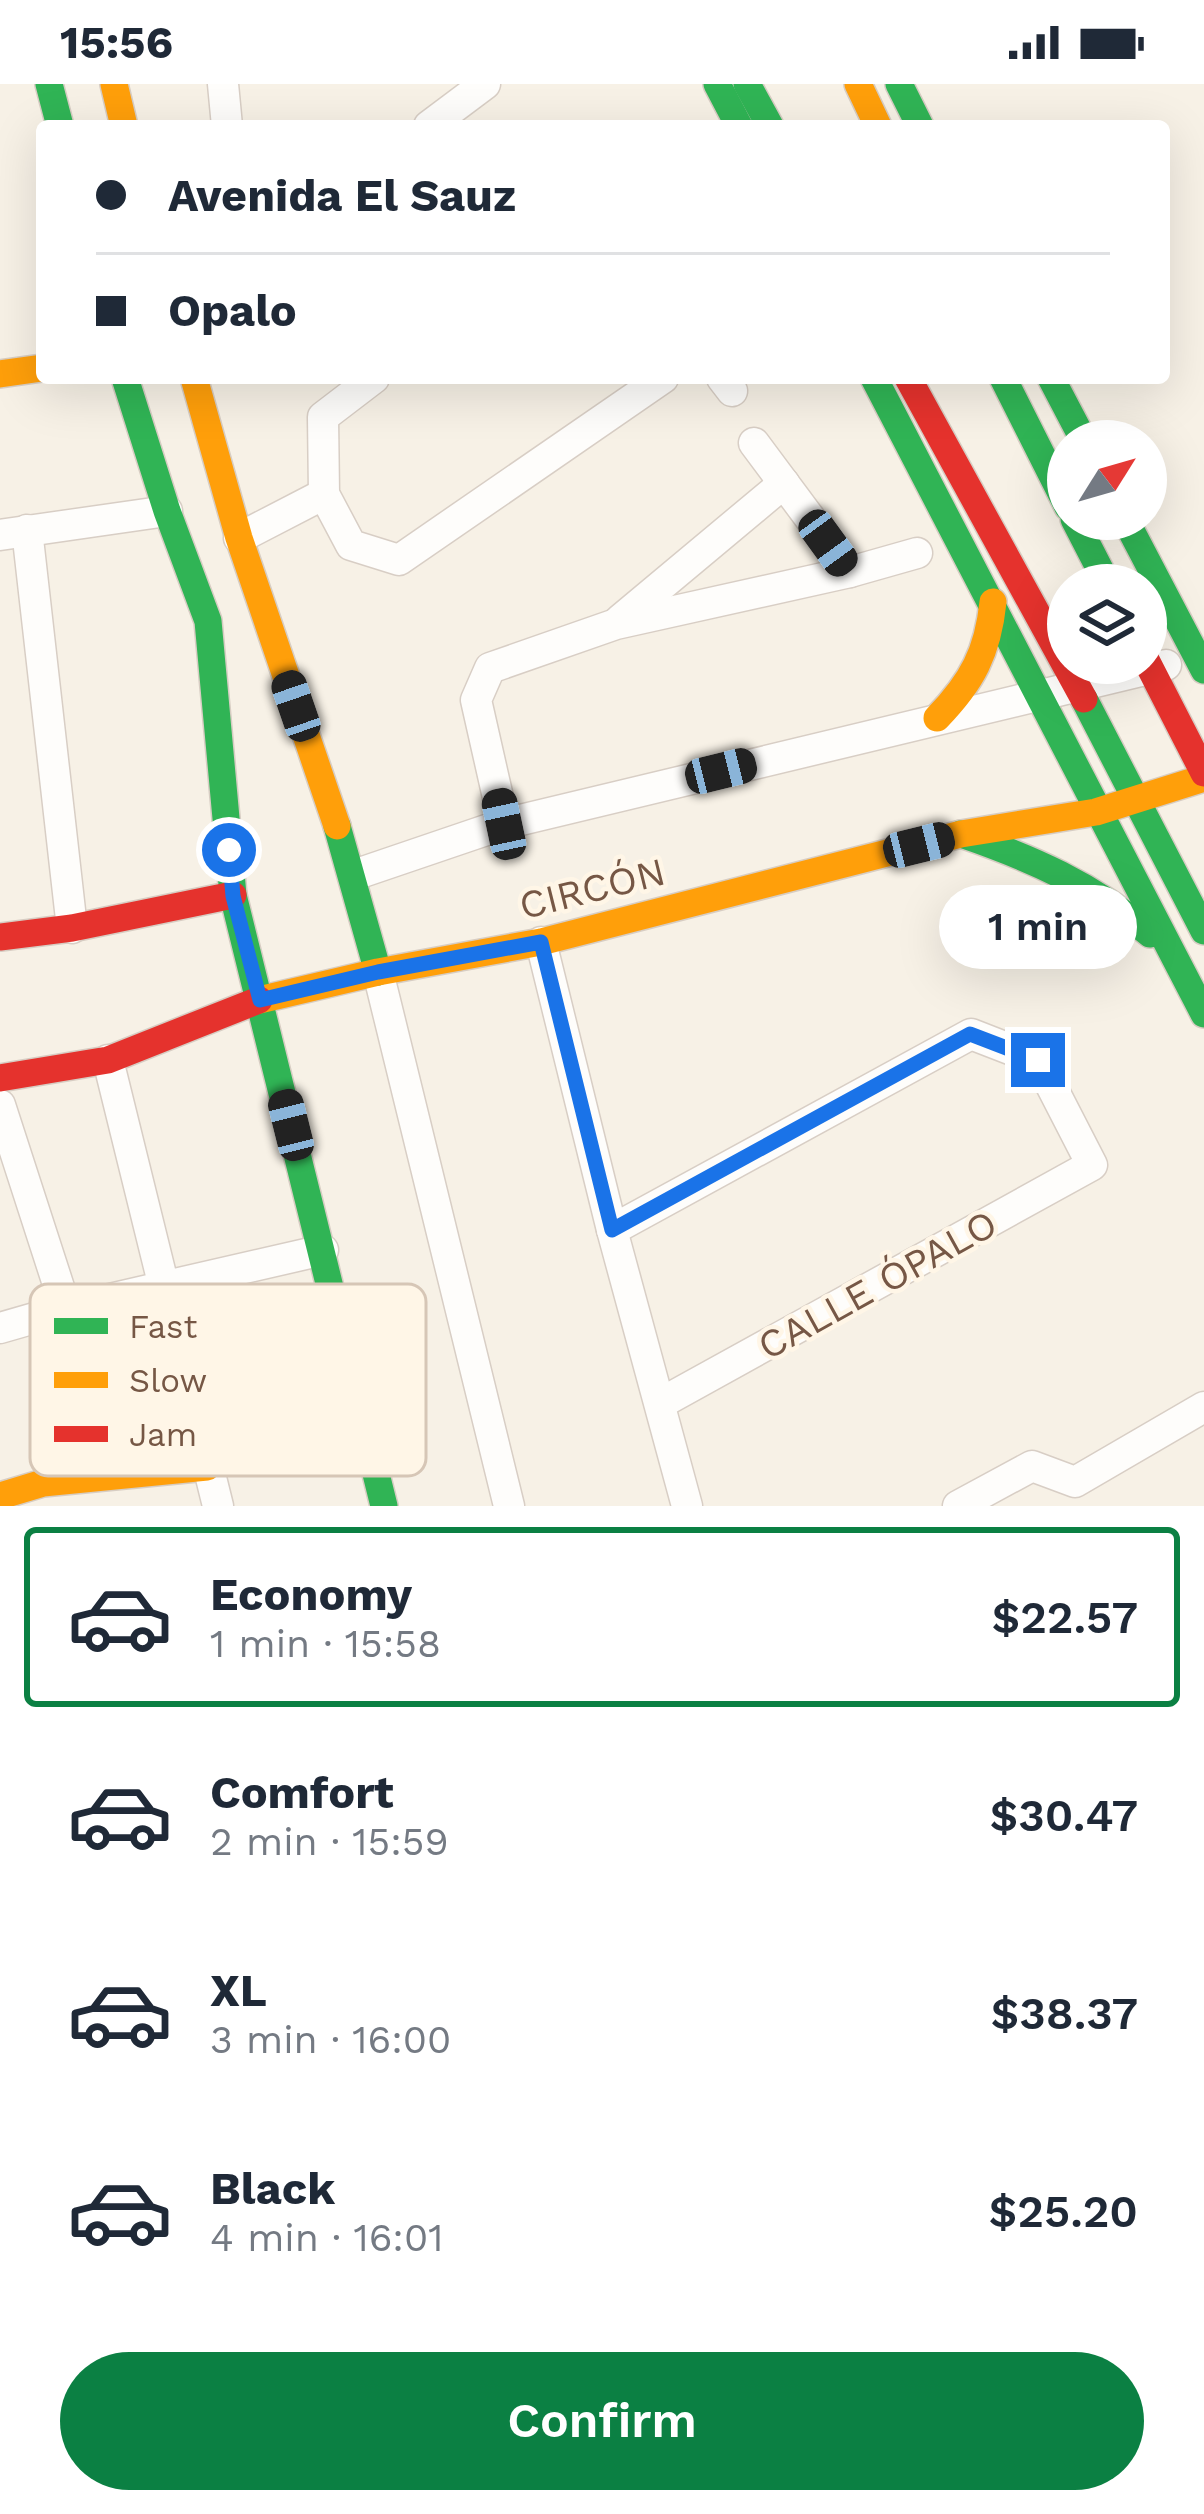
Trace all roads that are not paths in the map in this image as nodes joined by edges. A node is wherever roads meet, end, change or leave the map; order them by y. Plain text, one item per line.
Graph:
1 (49, 84) edge
2 (114, 84) edge
3 (223, 84) edge
4 (484, 84) edge
5 (717, 84) edge
6 (747, 84) edge
7 (858, 84) edge
8 (898, 84) edge
9 (58, 120) edge
10 (123, 120) edge
11 (226, 120) edge
12 (437, 120) edge
13 (736, 120) edge
14 (767, 120) edge
15 (875, 120) edge
16 (917, 120) edge
17 (36, 369) edge
18 (0, 374) edge
19 (127, 384) edge
20 (196, 384) edge
21 (366, 384) edge
22 (654, 384) edge
23 (877, 384) edge
24 (911, 384) edge
25 (1006, 384) edge
26 (1055, 384) edge
27 (1073, 420) edge
28 (754, 443) dead end
29 (1047, 465) edge
30 (784, 483) junction
31 (324, 494) junction
32 (167, 511) junction
33 (13, 532) edge
34 (238, 538) junction
35 (1136, 540) edge
36 (917, 553) dead end
37 (850, 572) junction
38 (994, 602) junction
39 (616, 624) junction
40 (1167, 664) edge
41 (1200, 664) edge
42 (1086, 684) edge
43 (1158, 684) edge
44 (1077, 687) junction
45 (1042, 697) junction
46 (937, 718) junction
47 (1204, 775) edge
48 (1138, 799) junction
49 (1096, 812) junction
50 (504, 824) junction
51 (961, 835) junction
52 (354, 875) junction
53 (233, 896) junction
54 (72, 928) junction
55 (1204, 931) edge
56 (0, 937) edge
57 (541, 942) junction
58 (1173, 956) junction
59 (378, 972) junction
60 (260, 1000) junction
61 (1204, 1014) edge
62 (108, 1060) junction
63 (0, 1078) edge
64 (0, 1105) edge
65 (612, 1230) junction
66 (323, 1250) junction
67 (58, 1284) edge
68 (160, 1284) edge
69 (174, 1284) edge
70 (331, 1284) edge
71 (30, 1319) edge
72 (0, 1328) edge
73 (662, 1403) junction
74 (1204, 1408) edge
75 (115, 1476) edge
76 (210, 1476) edge
77 (377, 1476) edge
78 (1082, 1494) edge
79 (0, 1496) edge
80 (218, 1506) edge
81 (384, 1506) edge
82 (509, 1506) edge
83 (687, 1506) edge
84 (958, 1506) edge

1 - 9 main road
2 - 10 main road
3 - 11 street
4 - 12 street
5 - 13 main road
6 - 14 main road
7 - 15 main road
8 - 16 main road
17 - 18 main road
19 - 32 main road
20 - 34 main road
21 - 31 street
22 - 31 street
23 - 38 main road
24 - 44 main road
25 - 29 main road
26 - 27 main road
28 - 30 street
30 - 37 street
30 - 39 street
31 - 34 street
32 - 33 street
32 - 53 main road
33 - 54 street
34 - 52 main road
35 - 41 main road
36 - 37 street
37 - 39 street
38 - 45 main road
38 - 46 main road
39 - 50 street
40 - 41 street
42 - 44 street
43 - 47 main road
44 - 45 street
44 - 48 main road
45 - 46 street
45 - 49 main road
46 - 50 street
47 - 48 main road, CIRCÓN
48 - 49 main road, CIRCÓN
48 - 55 main road
49 - 51 main road, CIRCÓN
49 - 58 main road
50 - 52 street
51 - 57 main road, CIRCÓN
51 - 58 main road
52 - 59 main road
53 - 54 main road
53 - 60 main road
54 - 56 main road
57 - 59 main road, CIRCÓN
57 - 65 street
58 - 61 main road
59 - 60 main road, CIRCÓN
59 - 82 street
60 - 62 main road, CIRCÓN
60 - 66 main road
62 - 63 main road, CIRCÓN
62 - 68 street
64 - 67 street
65 - 73 street
65 - 73 street, CALLE ÓPALO
66 - 69 street
66 - 70 main road
71 - 72 street
73 - 83 street
74 - 78 street
75 - 79 main road
76 - 80 street
77 - 81 main road
78 - 84 street

